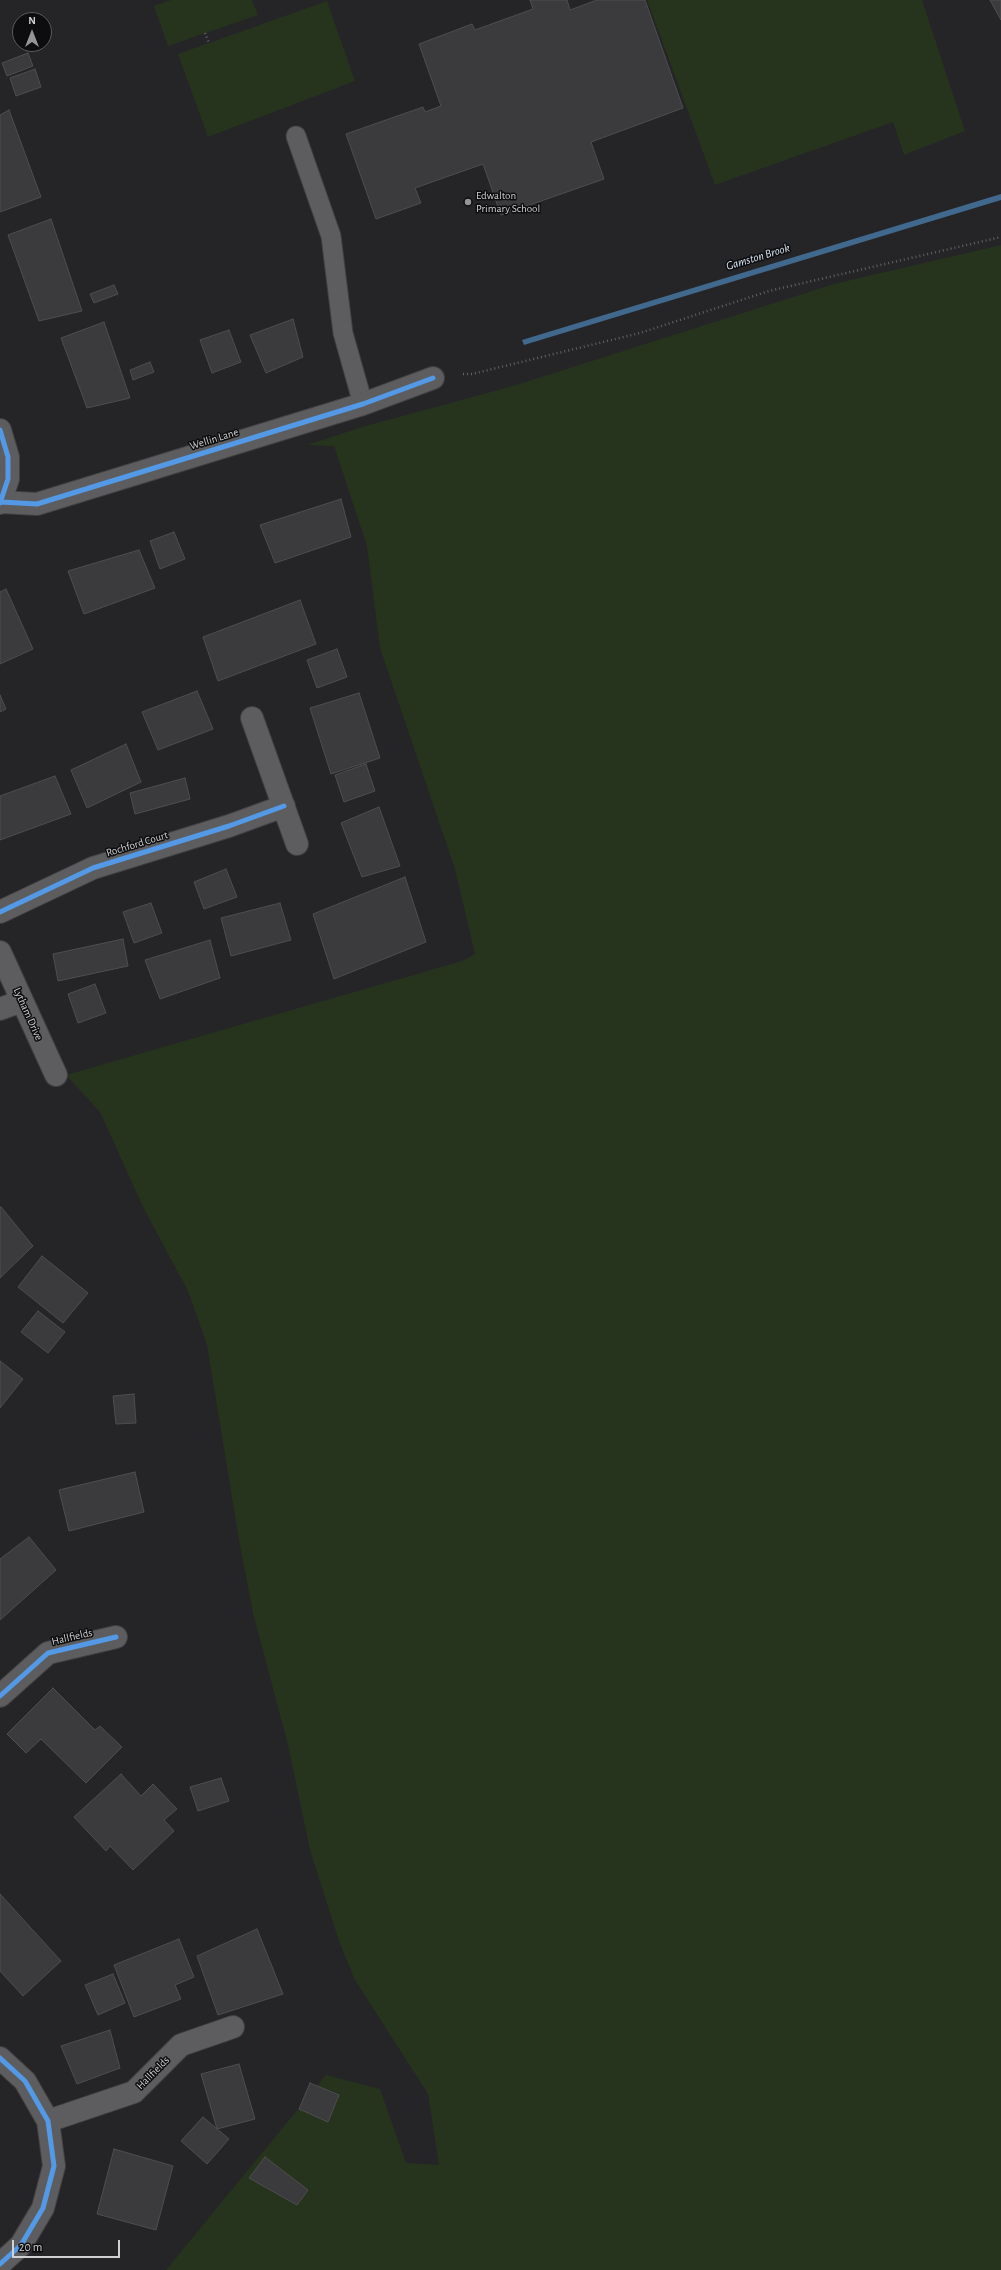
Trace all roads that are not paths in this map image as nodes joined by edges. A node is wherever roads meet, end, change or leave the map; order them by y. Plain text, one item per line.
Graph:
1 (296, 136) dead end
2 (433, 378) road end
3 (363, 404) junction
4 (0, 430) edge
5 (0, 502) edge
6 (252, 718) dead end
7 (284, 806) junction
8 (297, 844) dead end
9 (0, 912) edge
10 (0, 952) edge
11 (22, 1000) junction
12 (0, 1009) edge
13 (56, 1075) dead end
14 (116, 1636) dead end
15 (0, 1696) edge
16 (233, 2027) dead end
17 (0, 2058) edge
18 (48, 2121) junction
19 (0, 2264) edge

1 - 3 lane
2 - 3 street, Wellin Lane
3 - 5 street, Wellin Lane
4 - 5 street
6 - 7 street
7 - 8 street
7 - 9 street, Rochford Court
10 - 11 street, Lytham Drive
11 - 12 street
11 - 13 street, Lytham Drive
14 - 15 street, Hallfields
16 - 18 street, Hallfields
17 - 18 street
18 - 19 street

